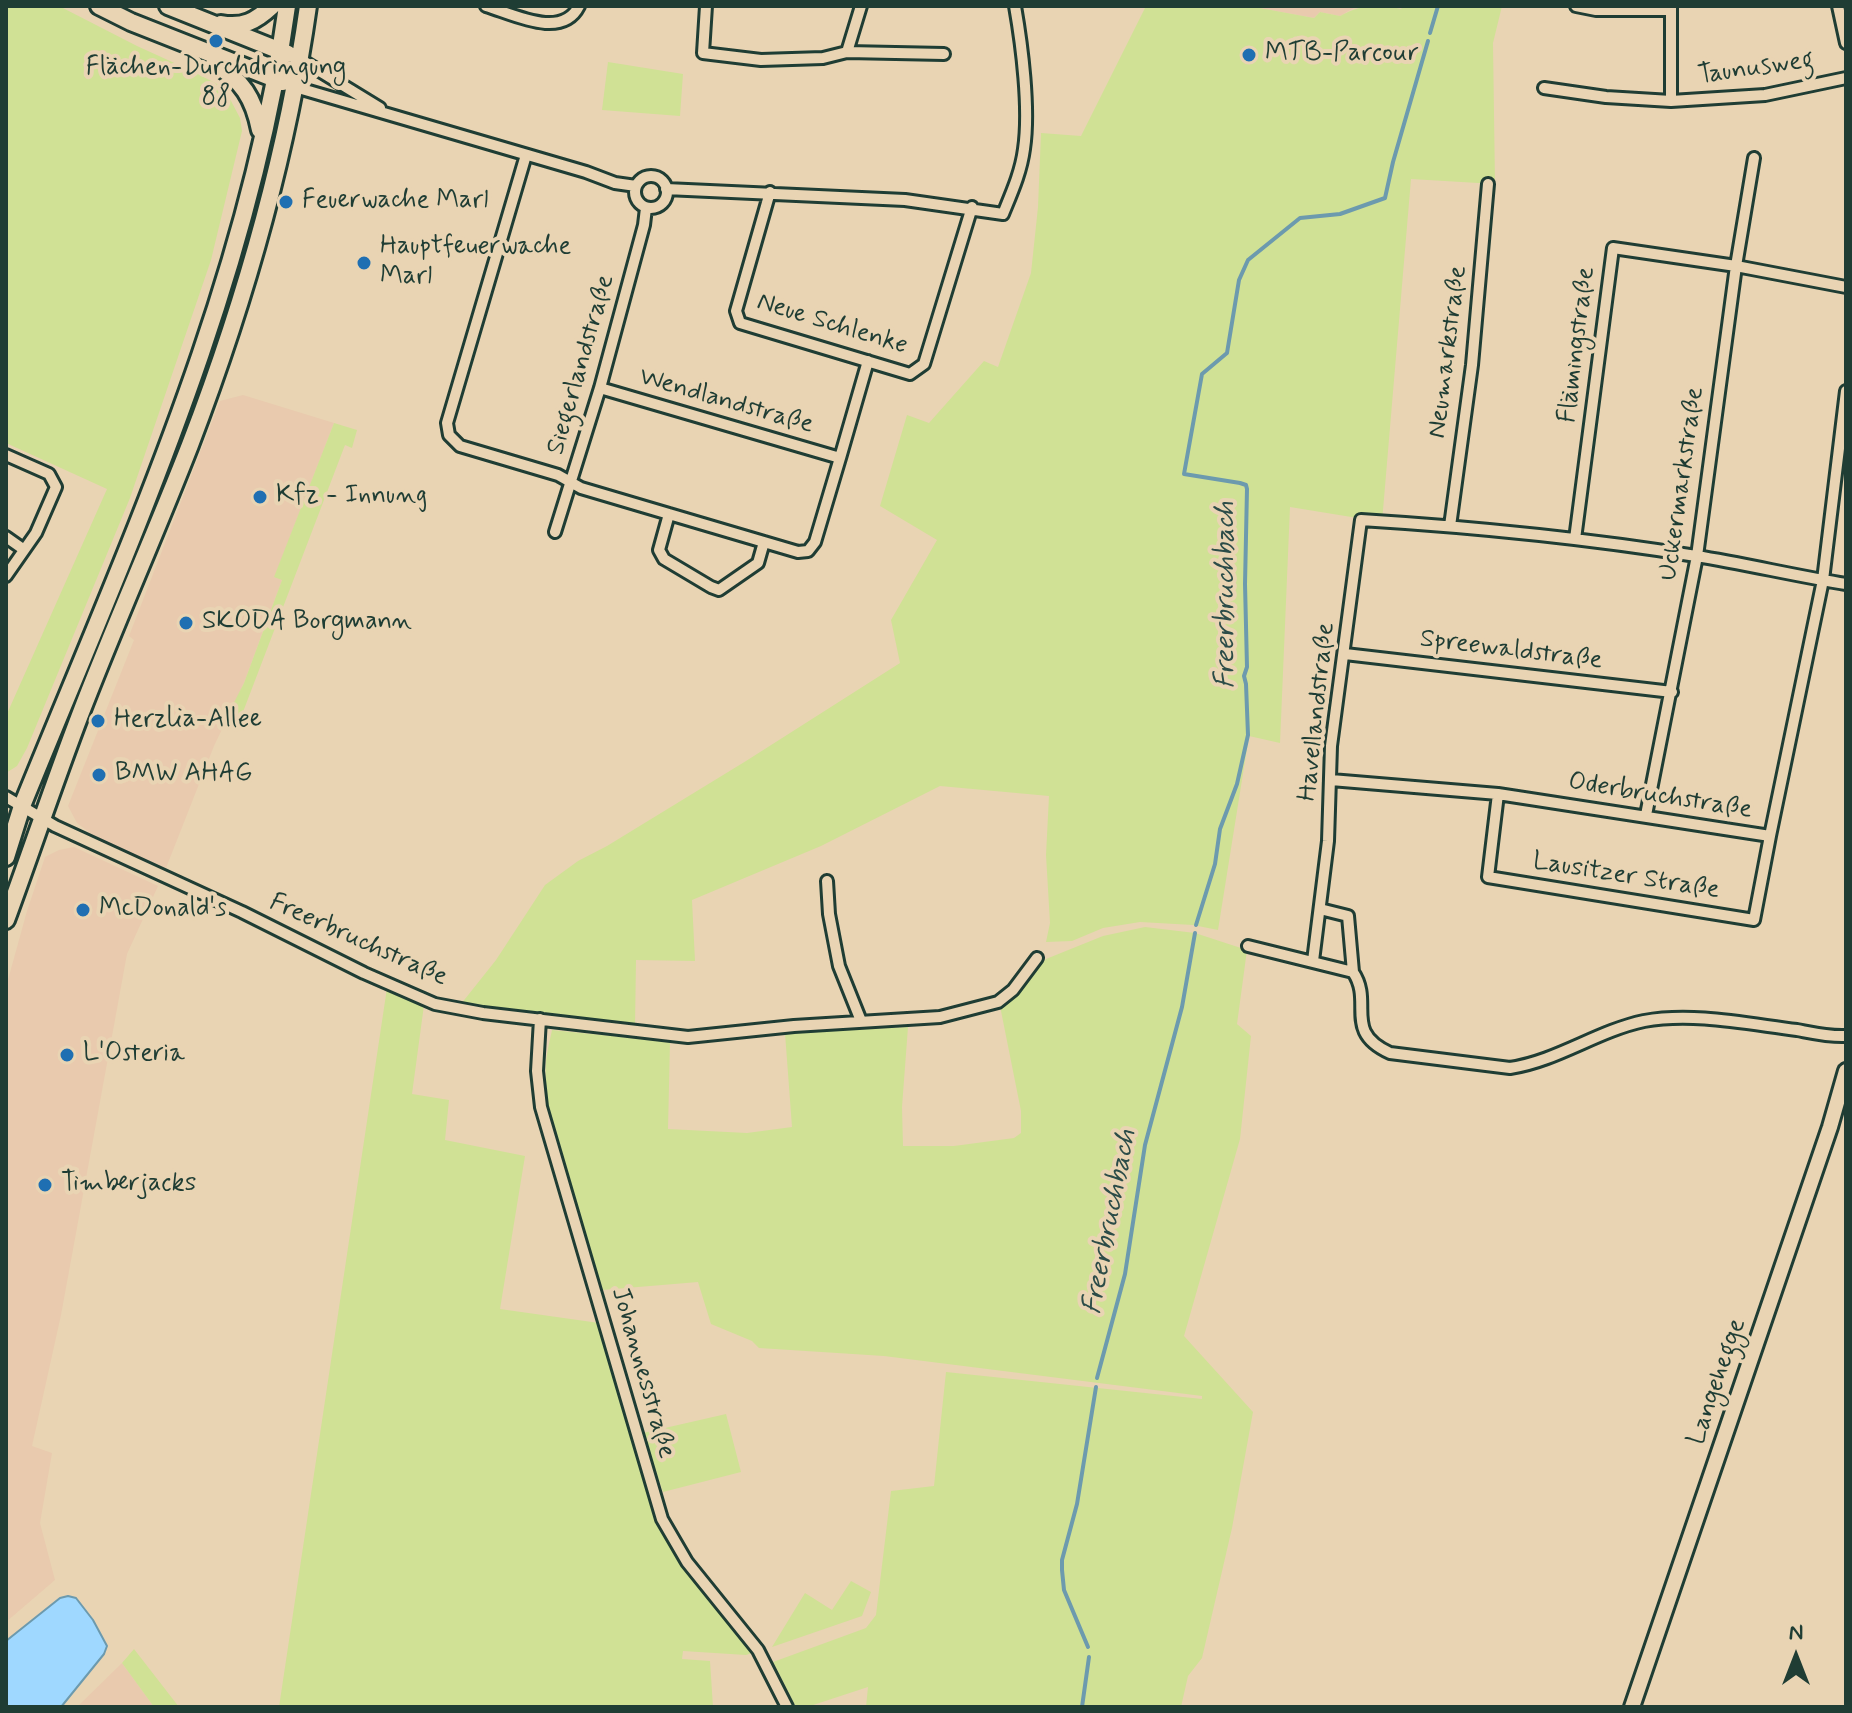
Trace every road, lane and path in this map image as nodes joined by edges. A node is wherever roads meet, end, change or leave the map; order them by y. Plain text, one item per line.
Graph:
1 (99, 6) edge
2 (168, 6) edge
3 (272, 6) edge
4 (287, 6) edge
5 (308, 6) edge
6 (486, 6) edge
7 (579, 6) edge
8 (706, 6) edge
9 (861, 6) edge
10 (1015, 6) edge
11 (1576, 6) edge
12 (1838, 6) edge
13 (1671, 8) edge
14 (200, 20) junction
15 (147, 28) junction
16 (1846, 43) edge
17 (281, 52) junction
18 (847, 52) junction
19 (944, 54) dead end
20 (300, 59) junction
21 (274, 78) junction
22 (1846, 78) edge
23 (295, 87) junction
24 (1544, 88) dead end
25 (1671, 101) junction
26 (392, 115) junction
27 (261, 139) junction
28 (526, 155) junction
29 (1754, 158) dead end
30 (1488, 184) dead end
31 (636, 186) junction
32 (666, 189) junction
33 (770, 192) junction
34 (972, 207) junction
35 (646, 208) junction
36 (1736, 266) junction
37 (1846, 287) edge
38 (868, 361) junction
39 (600, 388) junction
40 (1846, 391) edge
41 (6, 455) edge
42 (840, 458) junction
43 (572, 481) junction
44 (669, 514) junction
45 (1450, 526) junction
46 (555, 532) dead end
47 (6, 537) edge
48 (1575, 539) junction
49 (764, 542) junction
50 (23, 549) junction
51 (1697, 556) junction
52 (6, 576) edge
53 (1823, 580) junction
54 (1846, 584) edge
55 (1345, 654) junction
56 (1672, 692) junction
57 (1331, 780) junction
58 (1498, 794) junction
59 (6, 797) edge
60 (22, 806) junction
61 (1646, 815) junction
62 (43, 818) junction
63 (1770, 836) junction
64 (6, 857) edge
65 (827, 881) dead end
66 (1320, 909) junction
67 (6, 920) edge
68 (1248, 946) dead end
69 (1037, 958) dead end
70 (1313, 961) junction
71 (1353, 972) junction
72 (540, 1019) junction
73 (861, 1021) junction
74 (1846, 1036) edge
75 (1846, 1071) edge
76 (787, 1707) edge
77 (1632, 1707) edge

1 - 15 main road
2 - 14 main road
3 - 14 main road
4 - 17 main road
5 - 20 main road
6 - 7 street
8 - 18 street
9 - 18 street
10 - 34 street
11 - 13 street, Taunusweg
12 - 16 street, Taunusweg
13 - 25 street, Taunusweg
14 - 17 main road
15 - 21 main road
15 - 27 main road
17 - 20 main road
17 - 21 main road
18 - 19 street
20 - 23 main road
20 - 26 street
21 - 23 main road
21 - 27 main road
22 - 25 street, Taunusweg
23 - 26 street
23 - 62 main road
24 - 25 street, Taunusweg
26 - 28 street
27 - 60 main road
28 - 31 street
28 - 43 street, Wendlandstraße
29 - 36 street, Uckermarkstraße
30 - 45 street, Neumarkstraße
31 - 32 street
31 - 35 street
32 - 33 street
32 - 35 street
33 - 34 street
33 - 38 street, Neue Schlenke
34 - 38 street, Neue Schlenke
35 - 39 street, Siegerlandstraße
36 - 37 street, Flämingstraße
36 - 48 street, Flämingstraße
36 - 51 street, Uckermarkstraße
38 - 42 street, Wendlandstraße
39 - 42 street, Wendlandstraße
39 - 43 street, Siegerlandstraße
40 - 53 street
41 - 50 street
42 - 49 street, Wendlandstraße
43 - 44 street, Wendlandstraße
43 - 46 street, Siegerlandstraße
44 - 49 street, Wendlandstraße
44 - 49 street
45 - 48 street
45 - 55 street, Havellandstraße
47 - 50 street
48 - 51 street
50 - 52 street
51 - 53 street
51 - 56 street, Uckermarkstraße
53 - 54 street
53 - 63 street, Oderbruchstraße
55 - 56 street, Spreewaldstraße
55 - 57 street, Havellandstraße
56 - 61 street, Uckermarkstraße
57 - 58 street, Oderbruchstraße
57 - 66 street, Havellandstraße
58 - 61 street, Oderbruchstraße
58 - 63 street, Lausitzer Straße
59 - 60 street, Freerbruchstraße
60 - 62 street, Freerbruchstraße
60 - 64 main road
61 - 63 street, Oderbruchstraße
62 - 67 main road
62 - 72 street, Freerbruchstraße
65 - 73 street
66 - 70 street, Havellandstraße
66 - 71 street
68 - 70 street
69 - 73 street, Freerbruchstraße
70 - 71 street
71 - 74 street
72 - 73 street, Freerbruchstraße
72 - 76 street, Johannesstraße
75 - 77 street, Langehegge

